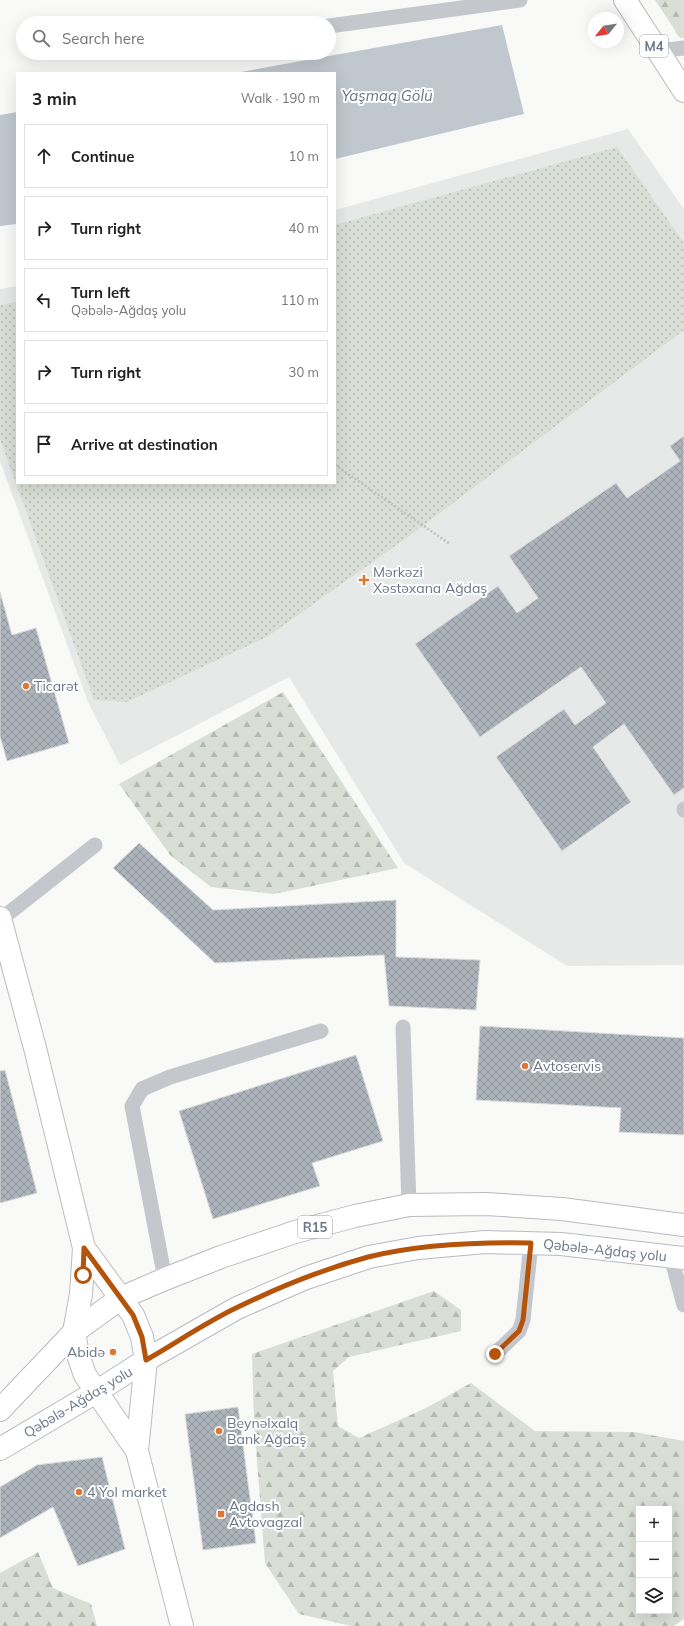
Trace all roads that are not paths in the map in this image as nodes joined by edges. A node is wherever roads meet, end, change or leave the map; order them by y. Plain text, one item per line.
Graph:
1 (520, 0) edge
2 (625, 0) edge
3 (336, 25) edge
4 (684, 48) edge
5 (658, 51) junction
6 (684, 91) edge
7 (95, 845) dead end
8 (0, 919) edge
9 (402, 1027) dead end
10 (321, 1031) dead end
11 (409, 1205) junction
12 (684, 1225) edge
13 (531, 1243) junction
14 (84, 1248) junction
15 (678, 1258) edge
16 (165, 1278) junction
17 (121, 1298) junction
18 (684, 1305) edge
19 (74, 1332) junction
20 (495, 1354) dead end
21 (146, 1360) junction
22 (96, 1392) junction
23 (0, 1410) edge
24 (0, 1449) edge
25 (136, 1451) junction
26 (182, 1626) edge

1 - 3 lane
2 - 5 main road, M4
4 - 5 lane
5 - 6 main road, M4
7 - 8 lane
8 - 14 main road
9 - 11 lane
10 - 16 lane
11 - 12 main road, R15
11 - 16 main road, R15
13 - 15 main road, Qəbələ-Ağdaş yolu
13 - 20 lane
13 - 21 main road, Qəbələ-Ağdaş yolu
14 - 17 main road
14 - 19 main road
15 - 18 lane
16 - 17 main road, R15
17 - 19 main road, R15
17 - 21 main road
19 - 22 main road
19 - 23 main road, R15
21 - 22 main road, Qəbələ-Ağdaş yolu
21 - 25 main road
22 - 24 main road, Qəbələ-Ağdaş yolu
22 - 25 main road
25 - 26 main road

